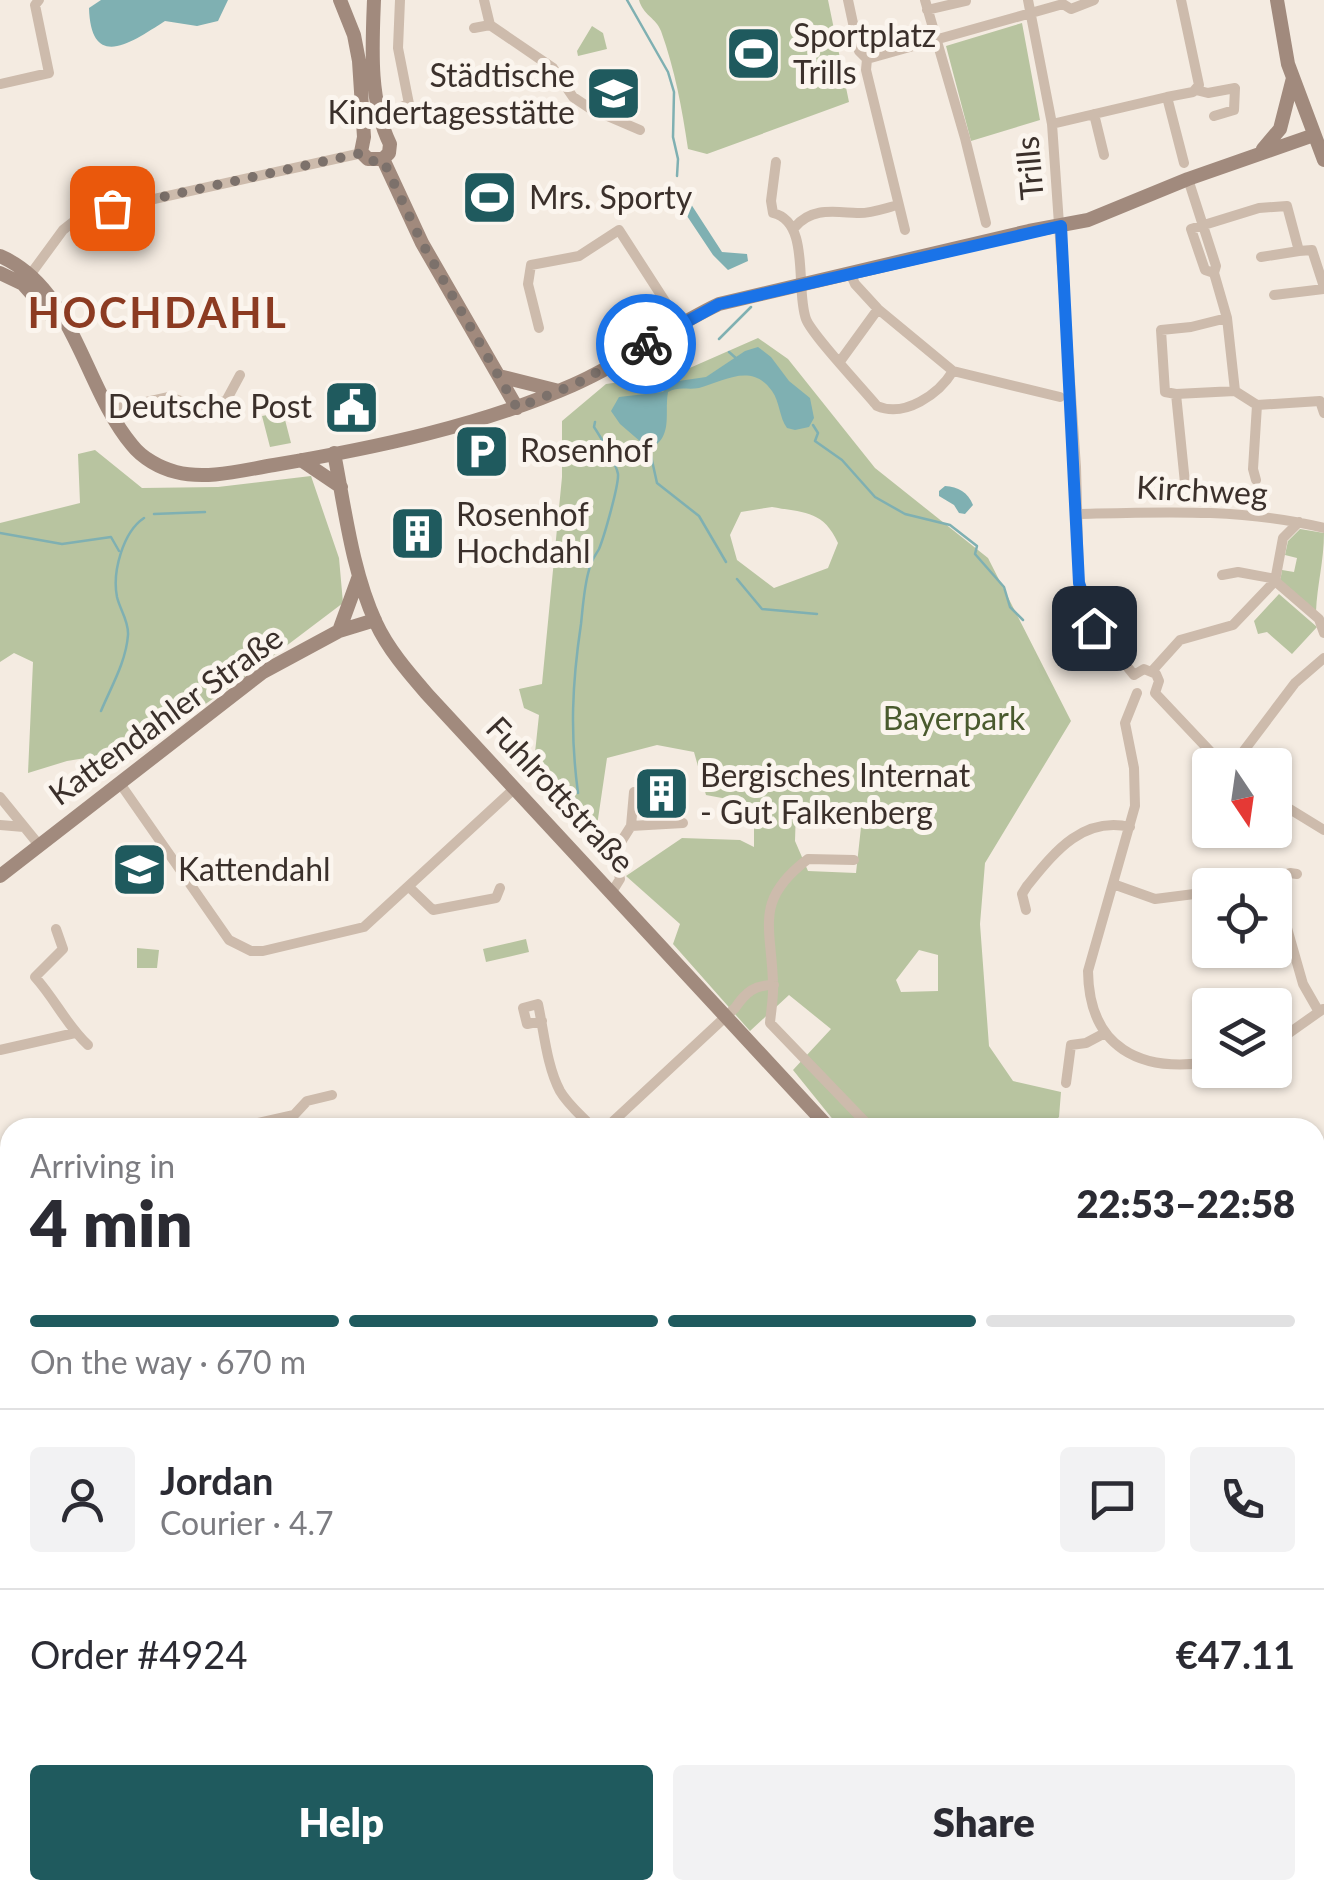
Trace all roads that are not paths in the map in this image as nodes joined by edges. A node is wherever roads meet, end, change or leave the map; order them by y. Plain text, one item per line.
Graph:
1 (39, 0) edge
2 (340, 0) edge
3 (374, 0) edge
4 (400, 0) edge
5 (484, 0) edge
6 (848, 0) edge
7 (1094, 0) edge
8 (1182, 0) edge
9 (1277, 0) edge
10 (966, 1) edge
11 (926, 5) edge
12 (1029, 6) edge
13 (490, 25) junction
14 (474, 28) dead end
15 (934, 40) junction
16 (867, 59) junction
17 (1293, 78) junction
18 (0, 84) edge
19 (1196, 90) junction
20 (1167, 97) junction
21 (1094, 114) junction
22 (381, 115) junction
23 (1214, 116) dead end
24 (1052, 124) junction
25 (640, 130) dead end
26 (1319, 133) edge
27 (383, 134) junction
28 (364, 137) junction
29 (362, 153) junction
30 (1259, 153) junction
31 (1104, 156) dead end
32 (383, 160) junction
33 (1324, 160) edge
34 (776, 162) dead end
35 (1184, 163) dead end
36 (1188, 179) junction
37 (898, 205) junction
38 (986, 223) dead end
39 (1061, 226) junction
40 (1202, 226) junction
41 (795, 227) junction
42 (906, 230) dead end
43 (1299, 251) junction
44 (0, 256) edge
45 (1261, 257) dead end
46 (0, 273) edge
47 (851, 275) junction
48 (27, 280) junction
49 (801, 285) junction
50 (1324, 288) edge
51 (1274, 295) dead end
52 (878, 309) junction
53 (1227, 318) junction
54 (679, 323) junction
55 (539, 328) dead end
56 (841, 360) junction
57 (954, 371) junction
58 (240, 375) dead end
59 (498, 376) junction
60 (1235, 391) junction
61 (559, 392) junction
62 (1176, 394) junction
63 (1060, 398) dead end
64 (1323, 404) edge
65 (1257, 406) junction
66 (517, 408) junction
67 (110, 410) junction
68 (500, 413) junction
69 (334, 453) junction
70 (301, 460) junction
71 (1256, 480) dead end
72 (1185, 483) dead end
73 (341, 487) junction
74 (1077, 514) junction
75 (1298, 522) junction
76 (1324, 528) edge
77 (360, 574) junction
78 (1222, 575) dead end
79 (1276, 580) junction
80 (374, 620) junction
81 (338, 632) junction
82 (1324, 633) edge
83 (1324, 658) edge
84 (1152, 671) junction
85 (1134, 676) junction
86 (1155, 692) junction
87 (1137, 694) junction
88 (1206, 748) edge
89 (1247, 748) edge
90 (120, 782) junction
91 (516, 788) junction
92 (634, 792) dead end
93 (0, 797) edge
94 (1292, 810) edge
95 (684, 822) dead end
96 (0, 824) edge
97 (24, 826) junction
98 (630, 826) junction
99 (1130, 826) junction
100 (1324, 830) edge
101 (39, 845) junction
102 (854, 860) dead end
103 (1292, 873) edge
104 (1297, 874) dead end
105 (0, 876) edge
106 (1113, 884) junction
107 (409, 887) junction
108 (500, 888) dead end
109 (612, 892) junction
110 (1192, 894) edge
111 (1026, 910) dead end
112 (56, 929) dead end
113 (1292, 946) edge
114 (774, 985) junction
115 (1322, 1010) edge
116 (727, 1015) junction
117 (542, 1021) dead end
118 (75, 1032) junction
119 (1292, 1032) edge
120 (1104, 1034) junction
121 (88, 1045) dead end
122 (0, 1050) edge
123 (1192, 1063) edge
124 (1066, 1083) dead end
125 (332, 1095) dead end
126 (281, 1118) edge
127 (584, 1118) edge
128 (617, 1118) edge
129 (821, 1118) edge
130 (861, 1118) edge

1 - 18 street
2 - 28 street
3 - 22 street
4 - 22 street
5 - 13 street
6 - 16 street
7 - 12 street
8 - 19 street
9 - 17 street
10 - 11 street
11 - 15 street
12 - 15 street
12 - 24 street, Trills
13 - 14 street
13 - 25 street
15 - 16 street
15 - 38 street
16 - 37 street
17 - 26 street
17 - 30 street
19 - 20 street
19 - 23 street
20 - 21 street
20 - 35 street
21 - 24 street
21 - 31 street
22 - 27 street
24 - 39 street, Trills
26 - 30 street
26 - 33 street
27 - 28 street
27 - 32 street
28 - 29 street
29 - 32 street
29 - 48 street
30 - 36 street
32 - 59 street
34 - 41 street
36 - 39 street
36 - 40 street
37 - 41 street
37 - 42 street
39 - 47 street
39 - 74 street, Trills
40 - 43 street
40 - 53 street
41 - 49 street
43 - 45 street
43 - 50 street
44 - 48 street
46 - 48 street
47 - 49 street
47 - 52 street
48 - 67 street
49 - 54 street
49 - 56 street
50 - 51 street
52 - 56 street
52 - 57 street
53 - 60 street
53 - 62 street
54 - 55 street
54 - 61 street
56 - 57 street
57 - 63 street
58 - 67 street
59 - 61 street
59 - 66 street
59 - 68 street
60 - 62 street
60 - 65 street
61 - 66 street
62 - 72 street
64 - 65 street
65 - 71 street
66 - 68 street
67 - 70 street
68 - 69 street
69 - 70 street
69 - 73 street, Fuhlrottstraße
70 - 73 street
73 - 77 street, Fuhlrottstraße
74 - 75 street, Kirchweg
74 - 85 street, Trills
75 - 76 street, Kirchweg
75 - 79 street
77 - 80 street, Fuhlrottstraße
77 - 81 street
78 - 79 street
79 - 82 street
79 - 84 street
80 - 81 street, Kattendahler Straße
80 - 91 street, Fuhlrottstraße
81 - 90 street, Kattendahler Straße
83 - 89 street
84 - 85 street
84 - 86 street
85 - 87 street
86 - 87 street
86 - 88 street
87 - 99 street
90 - 101 street, Kattendahler Straße
90 - 107 street
91 - 107 street
91 - 109 street, Fuhlrottstraße
92 - 98 street
93 - 97 street
94 - 100 street
95 - 98 street
96 - 97 street
97 - 101 street
98 - 109 street
99 - 106 street
99 - 111 street
101 - 105 street, Kattendahler Straße
102 - 114 street
103 - 104 street
106 - 110 street
106 - 120 street
107 - 108 street
109 - 116 street, Fuhlrottstraße
112 - 118 street
113 - 115 street
114 - 116 street
114 - 130 street
115 - 119 street
116 - 128 street
116 - 129 street, Fuhlrottstraße
117 - 127 street
118 - 121 street
118 - 122 street
120 - 123 street
120 - 124 street
125 - 126 street

